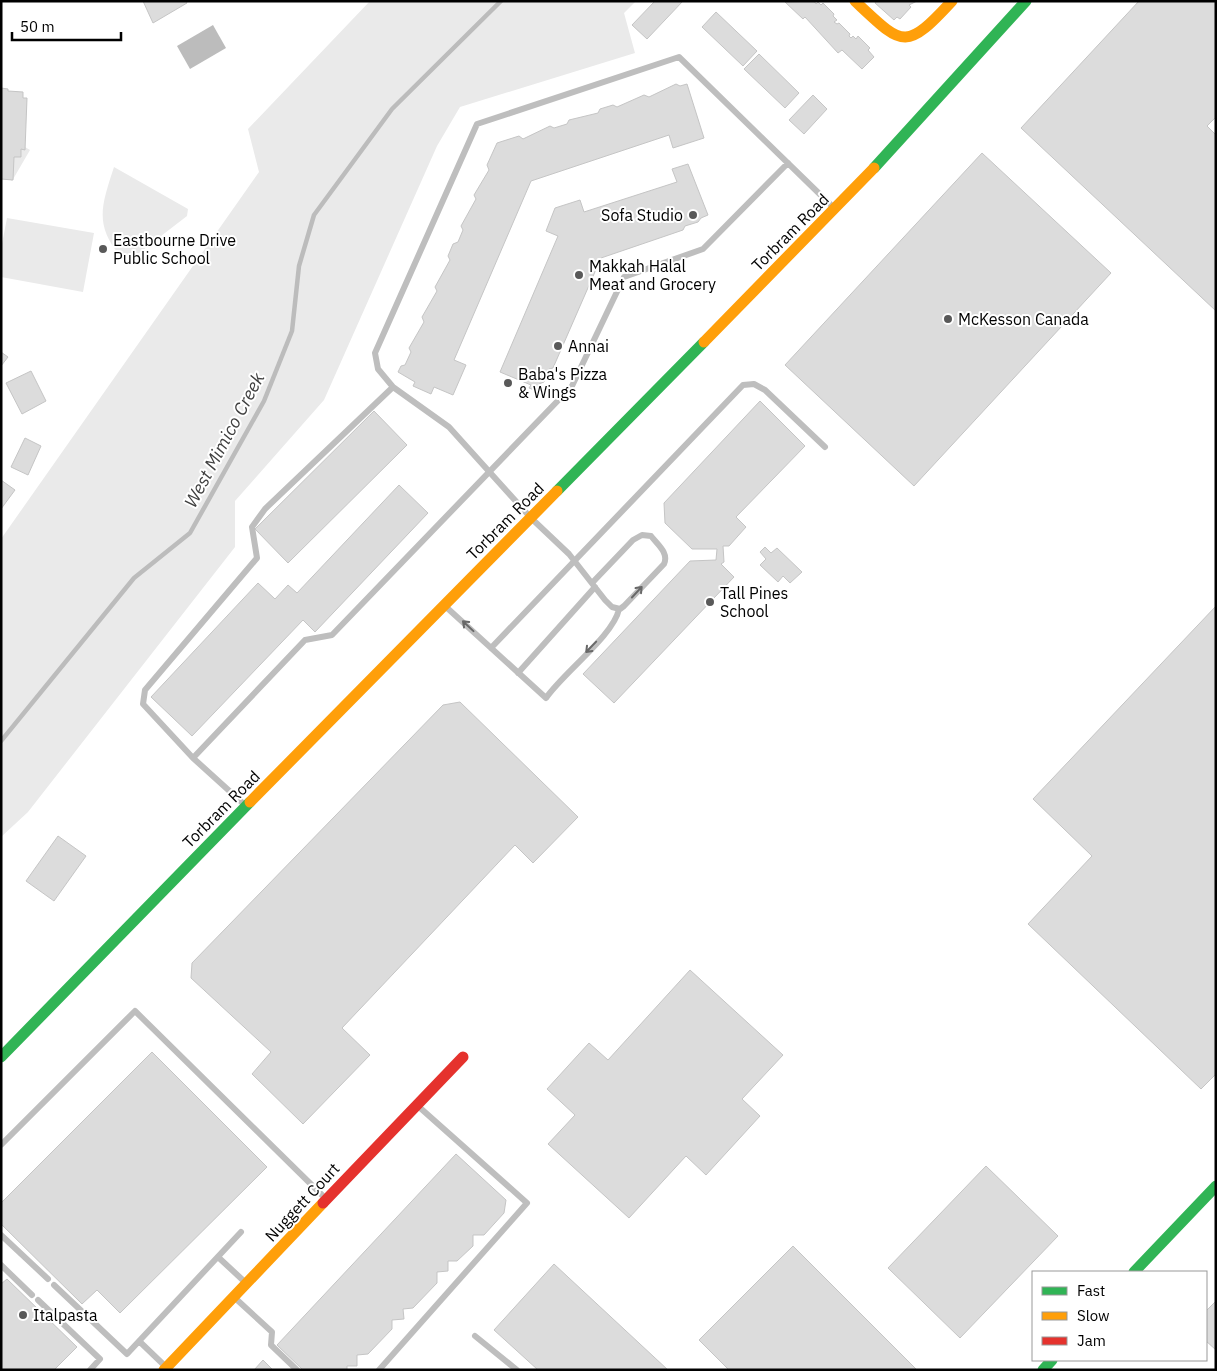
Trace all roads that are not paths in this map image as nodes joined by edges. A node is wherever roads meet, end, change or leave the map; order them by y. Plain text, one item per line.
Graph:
1 (855, 1) edge
2 (952, 1) edge
3 (1026, 1) edge
4 (788, 163) junction
5 (835, 209) junction
6 (393, 388) junction
7 (825, 446) dead end
8 (488, 471) junction
9 (531, 518) junction
10 (574, 560) junction
11 (594, 585) junction
12 (445, 605) junction
13 (619, 609) junction
14 (491, 648) junction
15 (518, 673) junction
16 (193, 758) junction
17 (246, 806) junction
18 (1, 1057) edge
19 (463, 1057) dead end
20 (417, 1105) junction
21 (1, 1145) edge
22 (1216, 1186) edge
23 (326, 1199) junction
24 (241, 1232) dead end
25 (1, 1235) edge
26 (218, 1257) junction
27 (1, 1265) edge
28 (1135, 1271) edge
29 (48, 1279) dead end
30 (247, 1283) junction
31 (54, 1285) dead end
32 (32, 1295) dead end
33 (234, 1297) junction
34 (38, 1300) dead end
35 (476, 1336) dead end
36 (138, 1342) junction
37 (165, 1369) edge
38 (90, 1370) edge
39 (297, 1370) edge
40 (379, 1370) edge
41 (517, 1370) edge

1 - 2 main road
3 - 5 main road, Torbram Road
4 - 5 lane
4 - 6 lane
4 - 8 lane
5 - 9 main road, Torbram Road
6 - 8 lane
6 - 16 lane
7 - 10 lane
8 - 9 lane
8 - 16 lane
9 - 10 lane
9 - 12 main road, Torbram Road
10 - 11 lane
10 - 14 lane
11 - 13 lane
13 -> 11 lane
11 - 15 lane
14 -> 12 lane
12 - 17 main road, Torbram Road
13 -> 15 lane
14 - 15 lane
16 - 17 lane
17 - 18 main road, Torbram Road
19 - 20 main road, Nuggett Court
20 - 23 main road, Nuggett Court
20 - 40 lane
21 - 23 lane
22 - 28 main road
23 - 30 main road, Nuggett Court
24 - 26 lane
25 - 29 lane
26 - 30 lane
26 - 36 lane
27 - 32 lane
30 - 33 main road, Nuggett Court
31 - 36 lane
33 - 37 main road, Nuggett Court
33 - 39 lane
34 - 38 lane
35 - 41 lane
36 - 37 lane

